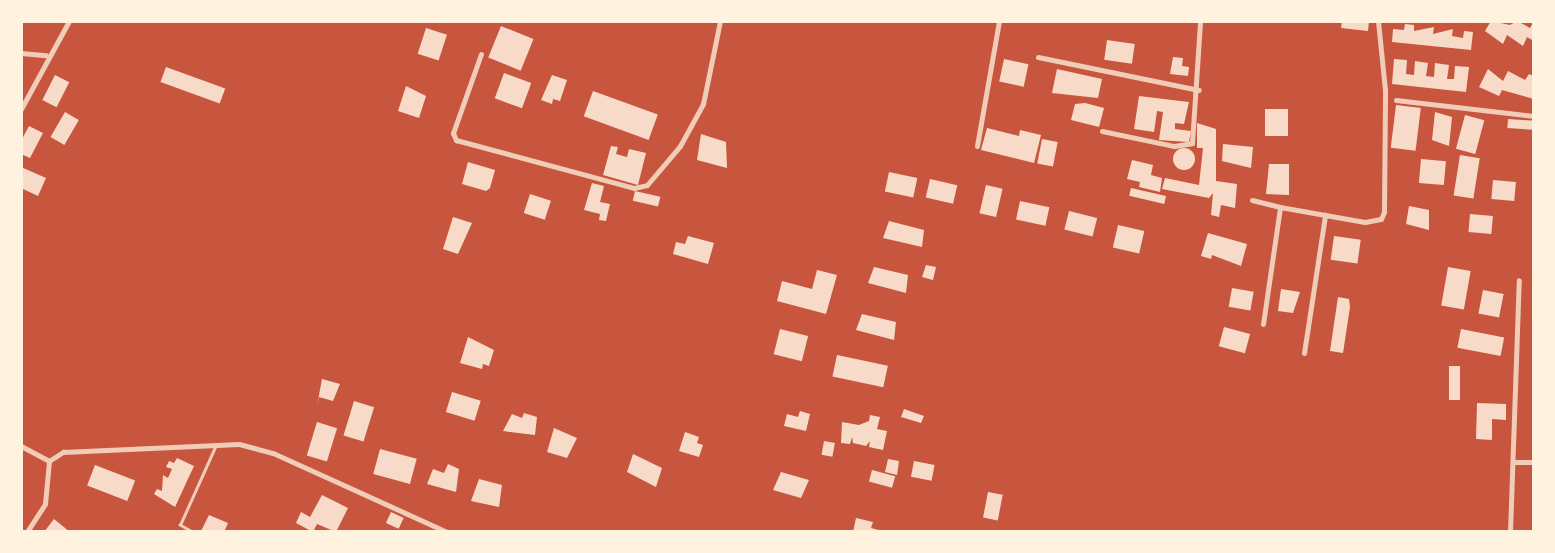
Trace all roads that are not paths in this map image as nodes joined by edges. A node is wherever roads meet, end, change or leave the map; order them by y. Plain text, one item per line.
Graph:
1 (69, 21) edge
2 (720, 21) edge
3 (999, 21) edge
4 (1200, 21) edge
5 (1378, 21) edge
6 (21, 53) edge
7 (481, 54) dead end
8 (46, 55) junction
9 (1038, 57) dead end
10 (1199, 90) junction
11 (1396, 100) dead end
12 (21, 108) edge
13 (1534, 116) edge
14 (1102, 131) dead end
15 (977, 146) dead end
16 (1252, 200) dead end
17 (1280, 207) junction
18 (1325, 215) junction
19 (1520, 279) dead end
20 (1263, 324) dead end
21 (1304, 353) dead end
22 (216, 445) junction
23 (21, 446) edge
24 (50, 461) junction
25 (1514, 462) junction
26 (1534, 462) edge
27 (27, 532) edge
28 (192, 532) edge
29 (447, 532) edge
30 (1510, 532) edge

1 - 8 street
2 - 7 street
3 - 15 street
4 - 10 street
5 - 18 street
6 - 8 street
8 - 12 street
9 - 10 street
10 - 14 street
11 - 13 street
16 - 17 street
17 - 18 street
17 - 20 street
18 - 21 street
19 - 25 street
22 - 24 street
22 - 28 lane
22 - 29 street
23 - 24 street
24 - 27 street
25 - 26 street
25 - 30 street

